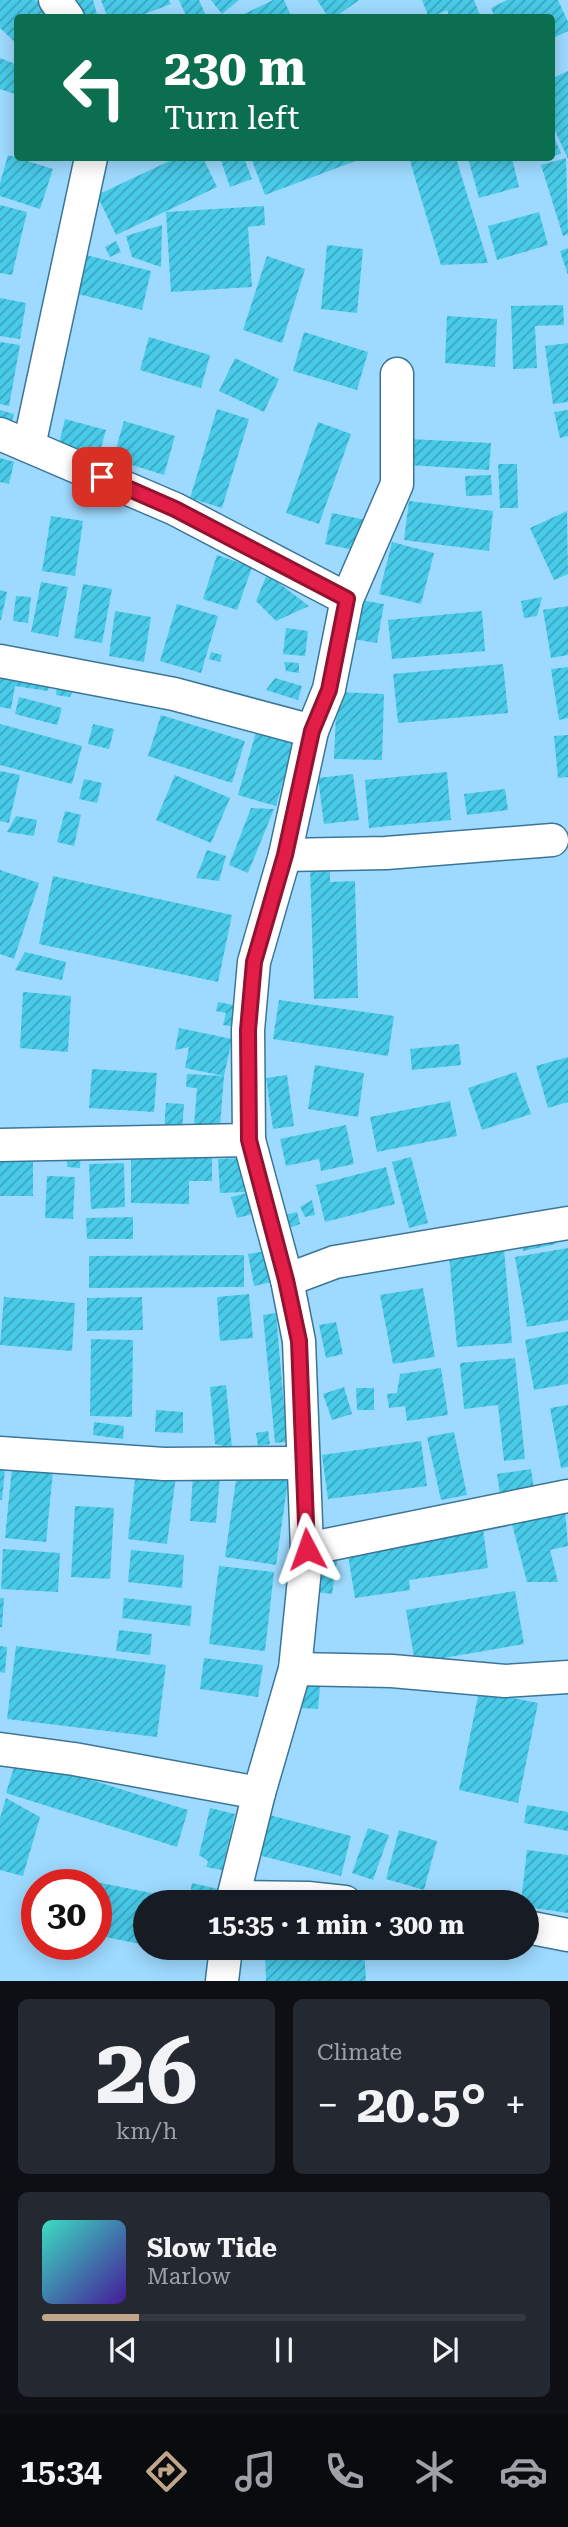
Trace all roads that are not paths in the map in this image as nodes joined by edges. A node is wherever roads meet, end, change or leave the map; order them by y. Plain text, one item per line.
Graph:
1 (90, 161) edge
2 (397, 374) dead end
3 (14, 440) edge
4 (347, 599) junction
5 (0, 661) edge
6 (312, 731) junction
7 (552, 840) dead end
8 (285, 855) junction
9 (249, 1140) junction
10 (0, 1145) edge
11 (568, 1223) edge
12 (286, 1280) junction
13 (0, 1453) edge
14 (301, 1463) junction
15 (568, 1496) edge
16 (307, 1549) junction
17 (295, 1669) junction
18 (568, 1677) edge
19 (0, 1749) edge
20 (259, 1793) junction
21 (235, 1890) edge
22 (539, 1929) edge
23 (568, 1935) edge
24 (225, 1960) edge
25 (222, 1981) edge

1 - 3 street
2 - 4 street
3 - 4 street
4 - 6 street
5 - 6 street
6 - 8 street
7 - 8 street
8 - 9 street
9 - 10 street
9 - 12 street
11 - 12 street
12 - 14 street
13 - 14 street
14 - 16 street
15 - 16 street
16 - 17 street
17 - 18 street
17 - 20 street
19 - 20 street
20 - 21 street
22 - 23 street
24 - 25 street

